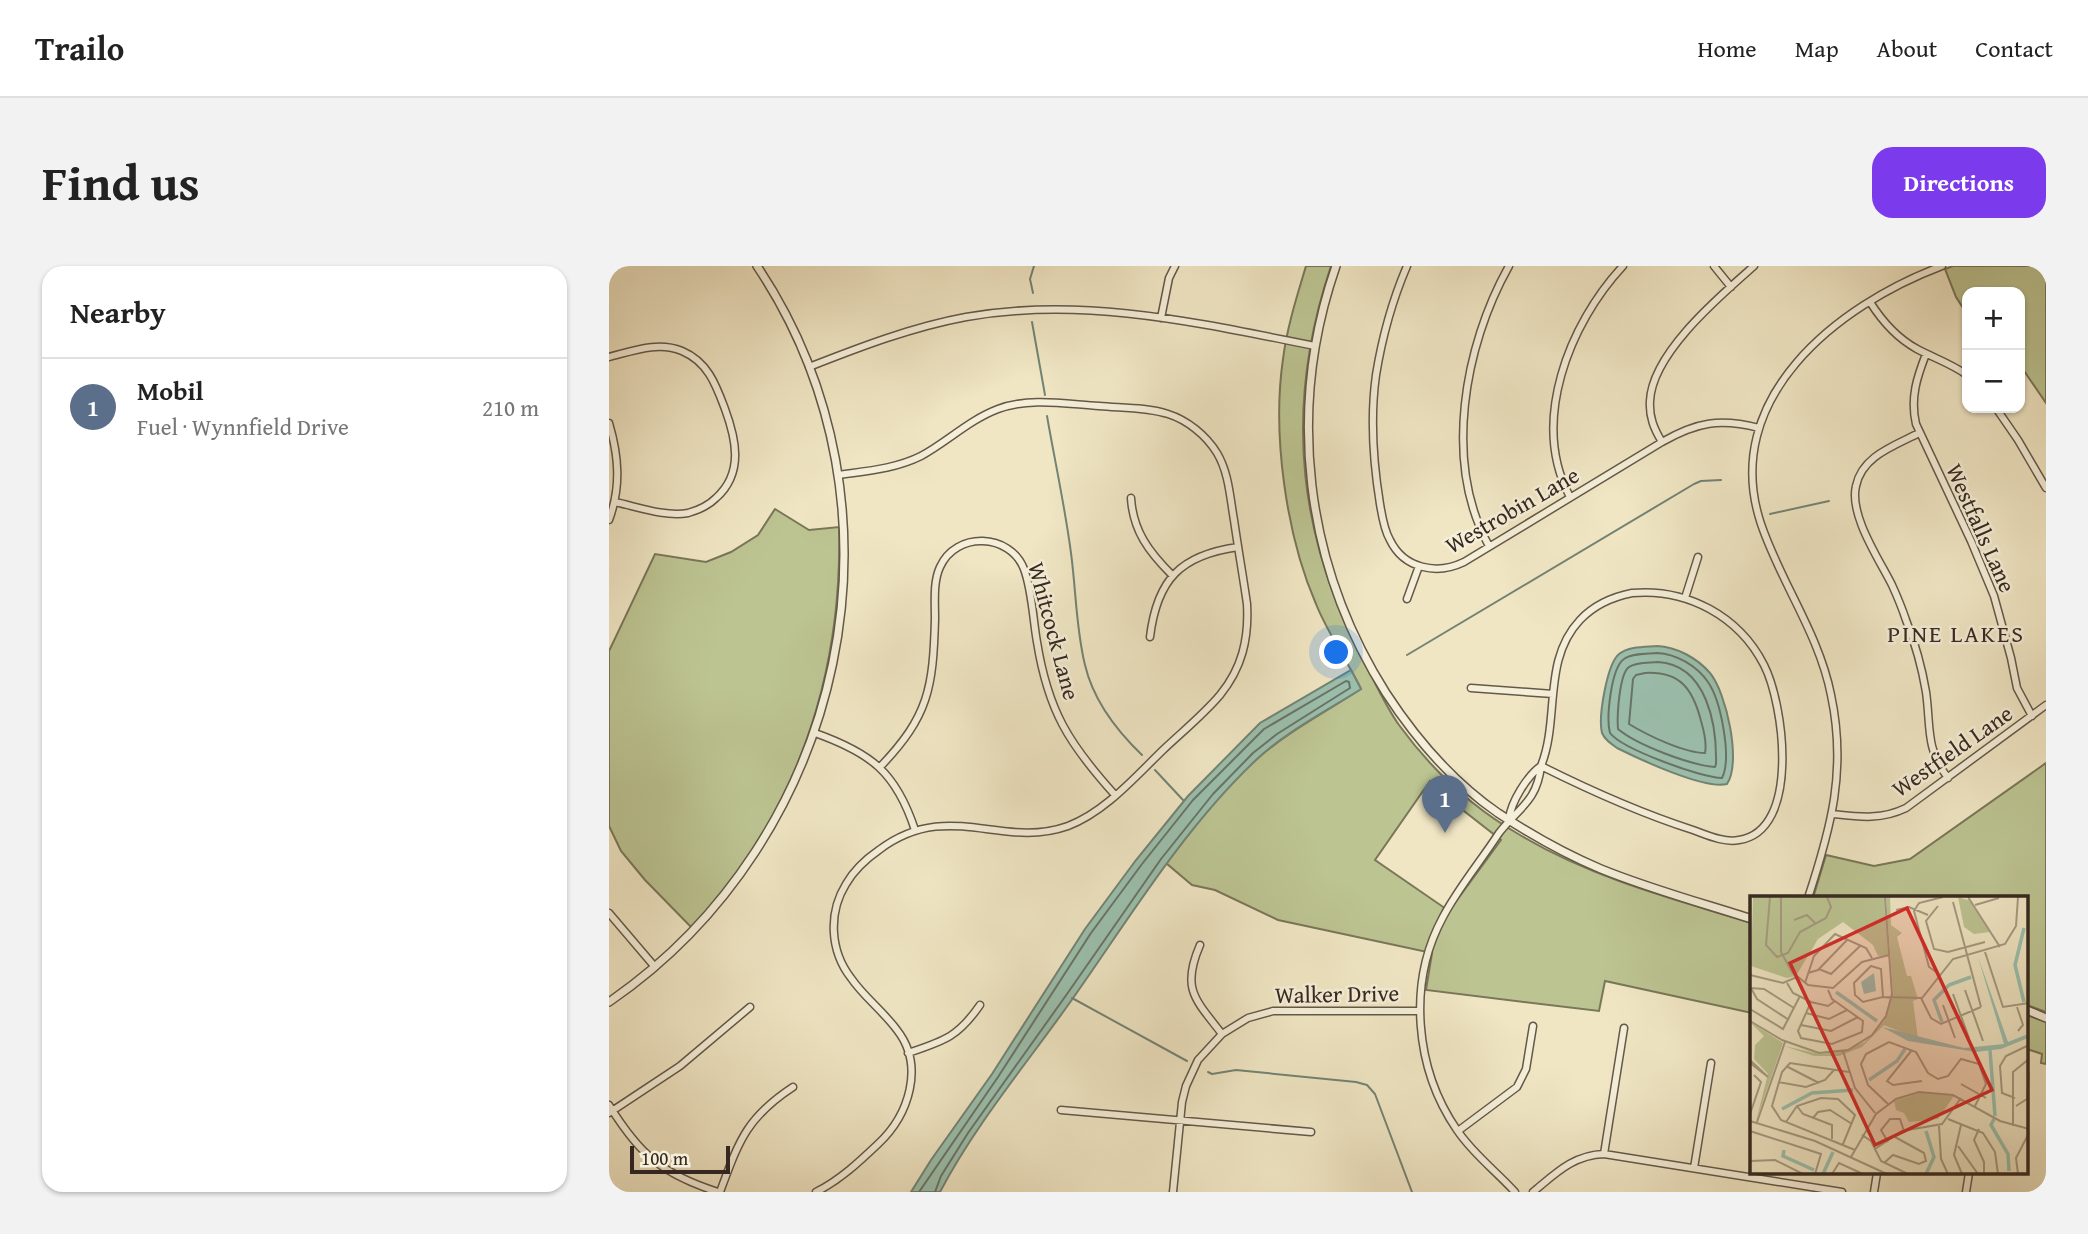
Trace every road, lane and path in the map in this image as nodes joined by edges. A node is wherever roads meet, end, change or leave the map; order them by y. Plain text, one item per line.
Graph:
1 (757, 266) edge
2 (1175, 266) edge
3 (1336, 266) edge
4 (1407, 266) edge
5 (1509, 266) edge
6 (1623, 266) edge
7 (1714, 266) edge
8 (1754, 266) edge
9 (1942, 266) edge
10 (1931, 268) edge
11 (1731, 286) junction
12 (1870, 302) junction
13 (1161, 318) junction
14 (1315, 346) junction
15 (1927, 354) junction
16 (609, 357) edge
17 (809, 367) junction
18 (1962, 372) edge
19 (1999, 413) edge
20 (609, 423) edge
21 (1759, 428) junction
22 (1919, 433) junction
23 (1662, 442) junction
24 (838, 475) junction
25 (2046, 488) edge
26 (1570, 497) junction
27 (1131, 498) dead end
28 (615, 502) junction
29 (609, 520) edge
30 (1238, 547) junction
31 (1489, 547) junction
32 (1699, 557) dead end
33 (1419, 566) junction
34 (1172, 575) junction
35 (1685, 598) junction
36 (1407, 599) dead end
37 (1150, 636) dead end
38 (1471, 688) dead end
39 (1553, 694) junction
40 (2046, 705) edge
41 (2032, 716) junction
42 (815, 733) junction
43 (1541, 766) junction
44 (880, 767) junction
45 (1948, 778) junction
46 (1115, 795) junction
47 (1833, 814) junction
48 (1509, 819) junction
49 (915, 830) junction
50 (1809, 896) edge
51 (609, 913) edge
52 (1750, 918) edge
53 (1200, 945) dead end
54 (655, 967) junction
55 (609, 1002) edge
56 (980, 1005) dead end
57 (750, 1007) dead end
58 (1420, 1011) junction
59 (2029, 1011) edge
60 (2046, 1018) edge
61 (1532, 1027) dead end
62 (1624, 1028) dead end
63 (1221, 1034) junction
64 (908, 1053) junction
65 (1711, 1063) dead end
66 (793, 1087) dead end
67 (610, 1110) edge
68 (1061, 1110) dead end
69 (1179, 1121) junction
70 (1458, 1131) junction
71 (1311, 1132) dead end
72 (1604, 1154) junction
73 (1694, 1168) junction
74 (1785, 1174) edge
75 (1877, 1174) edge
76 (1969, 1174) edge
77 (1783, 1182) junction
78 (820, 1191) edge
79 (719, 1192) edge
80 (1173, 1192) edge
81 (1515, 1192) edge
82 (1532, 1192) edge
83 (1842, 1192) edge
84 (1874, 1192) edge
85 (1966, 1192) edge

1 - 17 street
2 - 13 street
3 - 14 street
4 - 33 street, Westrobin Lane
5 - 31 street
6 - 26 street
7 - 11 street
8 - 11 street
9 - 10 street
10 - 12 street
11 - 23 street
12 - 15 street
12 - 21 street
13 - 14 street
13 - 17 street
14 - 48 street
15 - 18 street
15 - 22 street, Westfalls Lane
16 - 28 street
17 - 24 street
19 - 25 street
20 - 28 street
21 - 23 street, Westrobin Lane
21 - 47 street
22 - 41 street, Westfalls Lane
22 - 45 street
23 - 26 street, Westrobin Lane
24 - 30 street
24 - 42 street
26 - 31 street, Westrobin Lane
27 - 34 street
28 - 29 street
30 - 34 street
30 - 46 street
31 - 33 street, Westrobin Lane
32 - 35 street
33 - 36 street
34 - 37 street
35 - 39 street
35 - 43 street
38 - 39 street
39 - 43 street
40 - 41 street, Westfield Lane
41 - 45 street, Westfield Lane
42 - 44 street
42 - 54 street
43 - 48 street
43 - 48 street
44 - 46 street, Whitcock Lane
44 - 49 street
45 - 47 street, Westfield Lane
46 - 49 street
47 - 50 street
48 - 52 street
48 - 58 street
49 - 64 street
51 - 54 street
53 - 63 street
54 - 55 street
56 - 64 street
57 - 67 street
58 - 63 street, Walker Drive
58 - 70 street
59 - 60 street
61 - 70 street
62 - 72 street
63 - 69 street, Walker Drive
64 - 78 street
65 - 73 street
66 - 79 street
67 - 79 street
68 - 69 street
69 - 71 street
69 - 80 street, Walker Drive
70 - 81 street
72 - 73 street
72 - 82 street
73 - 77 street
74 - 77 street
75 - 84 street
76 - 85 street
77 - 83 street

